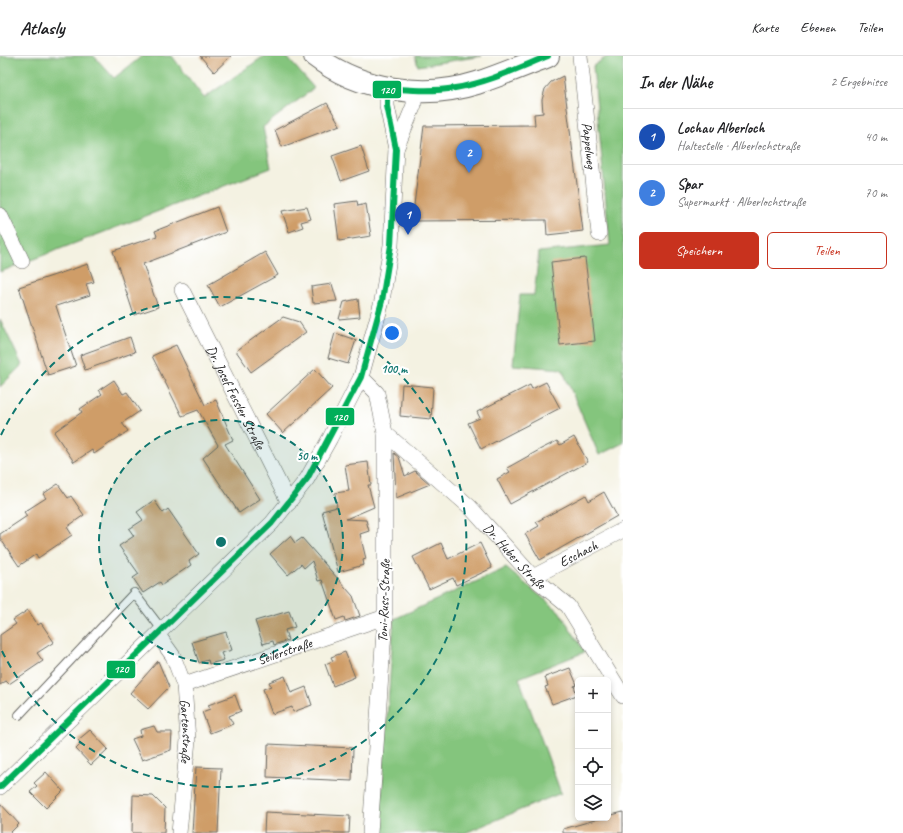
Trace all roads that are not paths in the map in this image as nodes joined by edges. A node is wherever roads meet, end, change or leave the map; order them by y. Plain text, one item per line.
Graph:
1 (315, 56) edge
2 (548, 56) edge
3 (580, 56) edge
4 (387, 88) junction
5 (414, 90) junction
6 (396, 149) junction
7 (0, 215) edge
8 (599, 234) dead end
9 (22, 261) dead end
10 (182, 290) dead end
11 (361, 377) junction
12 (385, 433) junction
13 (289, 504) junction
14 (623, 530) edge
15 (533, 577) junction
16 (385, 616) junction
17 (160, 633) junction
18 (184, 685) junction
19 (623, 696) edge
20 (19, 715) dead end
21 (0, 786) edge
22 (179, 833) edge
23 (370, 833) edge

1 - 4 street
2 - 5 street
3 - 8 street, Pappelweg
4 - 5 street
4 - 6 street
5 - 6 street
6 - 11 street
7 - 9 street
10 - 13 street, Dr. Josef Fessler Straße
11 - 12 street, Toni-Russ-Straße
11 - 13 street
12 - 15 street, Dr. Huber Straße
12 - 16 street, Toni-Russ-Straße
13 - 17 street
14 - 15 street, Eschach
15 - 19 street, Dr. Huber Straße
16 - 18 street, Seilerstraße
16 - 23 street, Toni-Russ-Straße
17 - 18 street, Gartenstraße
17 - 20 lane
17 - 21 street
18 - 22 street, Gartenstraße

